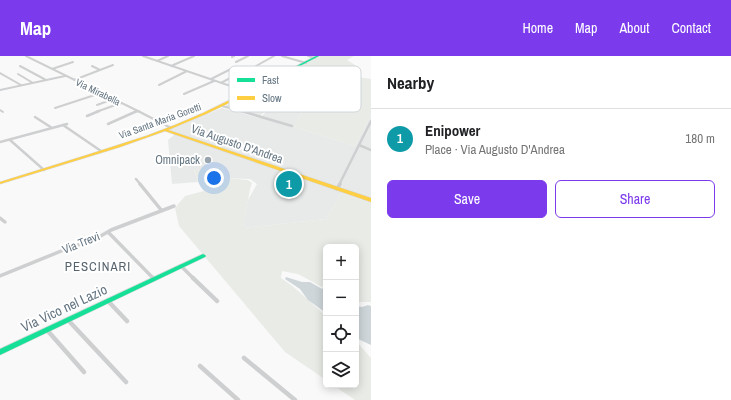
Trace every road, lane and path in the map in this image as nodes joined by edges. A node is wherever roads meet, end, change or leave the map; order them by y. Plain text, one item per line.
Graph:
1 (26, 56) edge
2 (145, 56) edge
3 (168, 56) edge
4 (194, 56) edge
5 (248, 56) edge
6 (274, 56) edge
7 (282, 56) edge
8 (308, 56) edge
9 (317, 57) edge
10 (157, 61) junction
11 (73, 62) dead end
12 (236, 62) dead end
13 (306, 63) junction
14 (113, 65) dead end
15 (20, 66) dead end
16 (92, 66) dead end
17 (171, 66) junction
18 (256, 66) dead end
19 (300, 66) edge
20 (52, 69) junction
21 (100, 70) junction
22 (229, 70) edge
23 (188, 71) junction
24 (0, 73) edge
25 (18, 74) dead end
26 (65, 76) junction
27 (229, 79) edge
28 (46, 80) junction
29 (74, 80) junction
30 (213, 80) junction
31 (33, 83) junction
32 (221, 83) junction
33 (21, 85) junction
34 (159, 85) dead end
35 (229, 86) edge
36 (0, 90) edge
37 (101, 93) junction
38 (184, 94) dead end
39 (113, 99) junction
40 (229, 102) edge
41 (121, 103) junction
42 (97, 105) dead end
43 (222, 106) junction
44 (55, 108) dead end
45 (229, 108) edge
46 (0, 110) edge
47 (138, 111) junction
48 (3, 112) dead end
49 (243, 112) edge
50 (87, 116) dead end
51 (35, 117) dead end
52 (371, 121) edge
53 (108, 124) dead end
54 (292, 126) dead end
55 (52, 128) junction
56 (171, 128) junction
57 (165, 130) junction
58 (10, 140) junction
59 (0, 142) edge
60 (359, 145) junction
61 (371, 150) edge
62 (101, 151) junction
63 (44, 170) junction
64 (136, 179) dead end
65 (0, 183) edge
66 (337, 189) junction
67 (371, 200) edge
68 (174, 206) dead end
69 (162, 211) junction
70 (0, 218) edge
71 (5, 222) dead end
72 (108, 232) junction
73 (203, 256) dead end
74 (181, 266) junction
75 (0, 271) edge
76 (2, 275) edge
77 (154, 279) junction
78 (108, 301) junction
79 (217, 301) dead end
80 (68, 320) junction
81 (126, 321) dead end
82 (47, 330) junction
83 (0, 352) edge
84 (244, 358) dead end
85 (200, 366) dead end
86 (84, 372) dead end
87 (126, 382) dead end
88 (238, 400) edge
89 (295, 400) edge

1 - 20 street, Via Mirabella
2 - 10 street
3 - 10 street
4 - 17 street
5 - 12 street
6 - 18 street
7 - 13 street
8 - 9 street
9 - 13 main road, Via Santa Maria Goretti
10 - 17 street
11 - 20 street
13 - 19 main road, Via Santa Maria Goretti
14 - 21 street
15 - 28 street
16 - 21 street
17 - 23 street
20 - 26 street, Via Mirabella
21 - 29 street
22 - 30 street
23 - 30 street
23 - 34 street
24 - 33 street
25 - 31 street
26 - 28 street
26 - 29 street, Via Mirabella
27 - 32 street
28 - 31 street
29 - 37 street, Via Mirabella
30 - 32 street
30 - 38 street
31 - 33 street
32 - 35 street
33 - 36 street
37 - 39 street, Via Mirabella
37 - 44 street
39 - 41 street, Via Mirabella
39 - 42 street
40 - 43 main road, Via Santa Maria Goretti
41 - 47 street, Via Mirabella
41 - 50 street
43 - 45 street
43 - 56 main road, Via Santa Maria Goretti
46 - 48 street
47 - 53 street
47 - 56 street, Via Mirabella
49 - 54 street
51 - 55 street
52 - 60 street
55 - 58 street
55 - 62 street
56 - 57 main road, Via Santa Maria Goretti
57 - 62 main road, Via Santa Maria Goretti
57 - 66 main road, Via Augusto D'Andrea
58 - 59 street
58 - 63 street
60 - 61 street
60 - 66 street
62 - 63 main road, Via Santa Maria Goretti
63 - 65 main road, Via Santa Maria Goretti
64 - 69 street
66 - 67 main road, Via Augusto D'Andrea
68 - 69 street, Via Trevi
69 - 72 street, Via Trevi
70 - 71 street
72 - 76 street, Via Trevi
72 - 77 street
73 - 74 main road, Via Vico nel Lazio
74 - 77 main road, Via Vico nel Lazio
74 - 79 street
75 - 76 street
77 - 78 main road, Via Vico nel Lazio
78 - 80 main road, Via Vico nel Lazio
78 - 81 street
80 - 82 main road, Via Vico nel Lazio
80 - 87 street
82 - 83 main road, Via Vico nel Lazio
82 - 86 street
84 - 89 street
85 - 88 street

